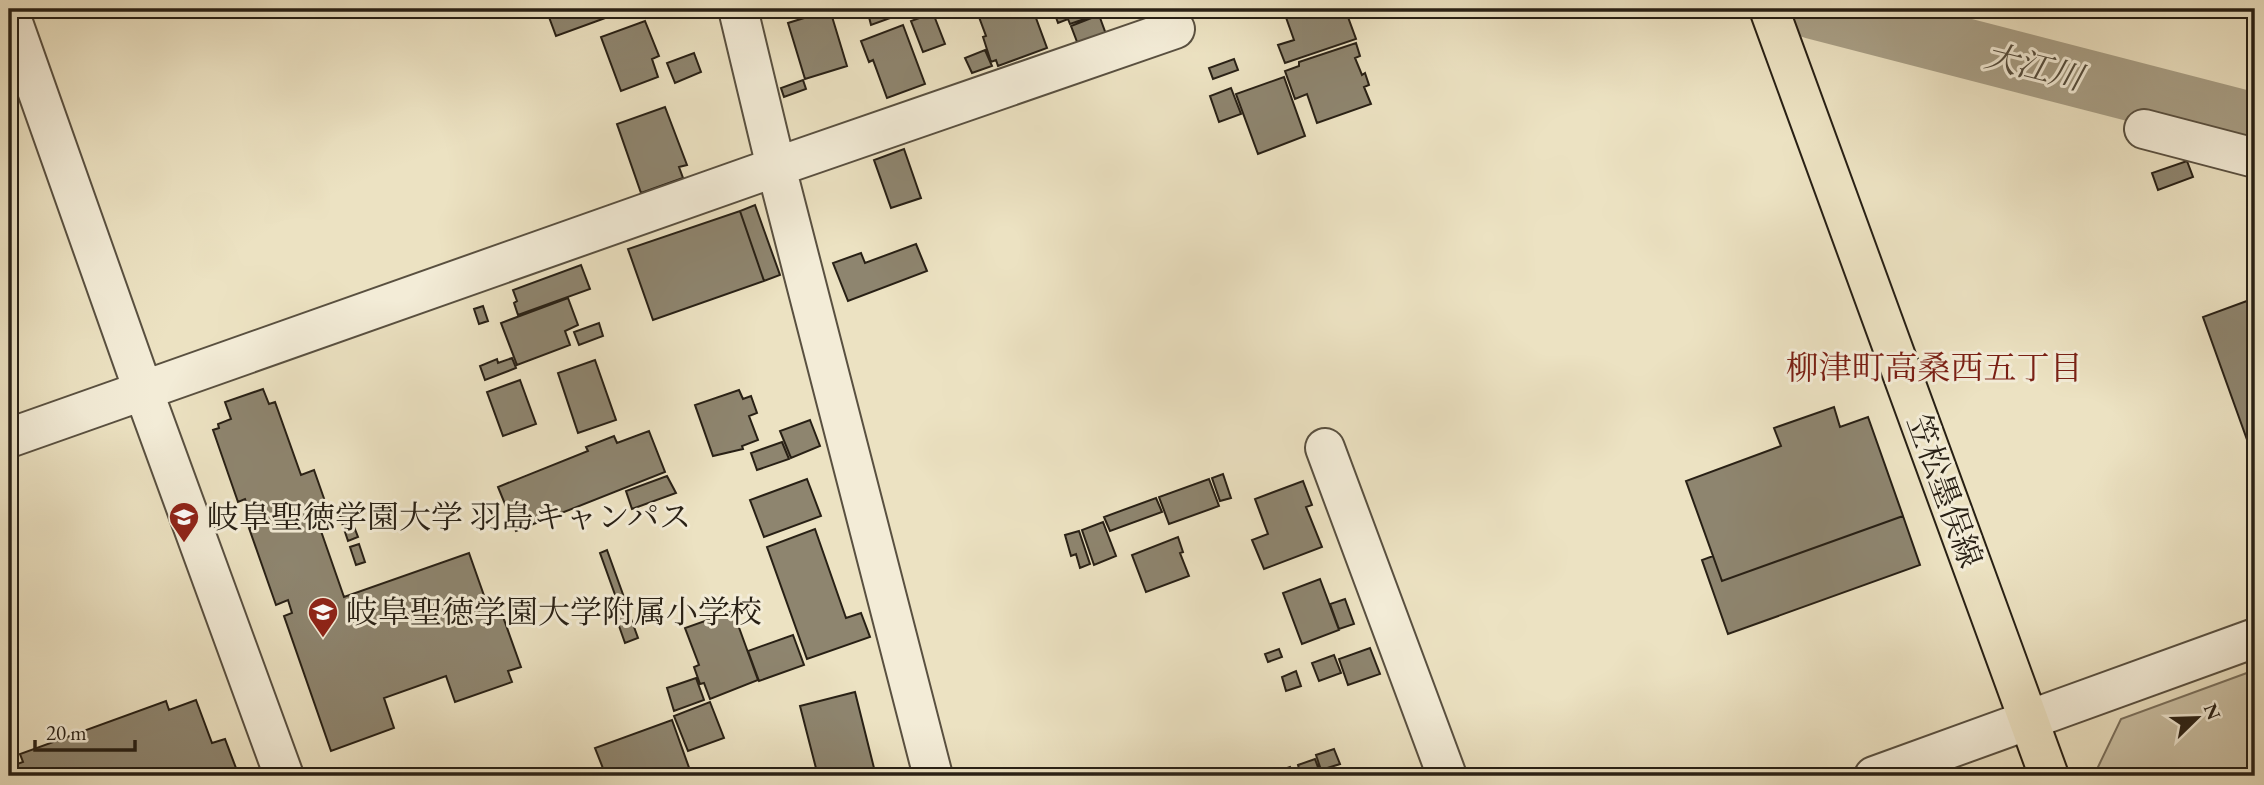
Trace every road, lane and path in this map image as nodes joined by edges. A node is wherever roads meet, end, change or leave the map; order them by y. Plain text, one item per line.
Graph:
1 (738, 9) edge
2 (9, 11) edge
3 (1772, 19) edge
4 (1175, 29) dead end
5 (2144, 129) dead end
6 (2255, 158) edge
7 (776, 167) junction
8 (143, 390) junction
9 (9, 438) edge
10 (1325, 448) dead end
11 (2255, 638) edge
12 (2029, 720) junction
13 (284, 776) edge
14 (933, 776) edge
15 (1447, 776) edge
16 (1874, 776) edge
17 (2049, 776) edge

1 - 7 street
2 - 8 street
3 - 12 main road, 笠松墨俣線
4 - 7 street
5 - 6 street
7 - 8 street
7 - 14 street
8 - 9 street
8 - 13 street
10 - 15 street
11 - 12 street
12 - 16 street
12 - 17 main road, 笠松墨俣線

